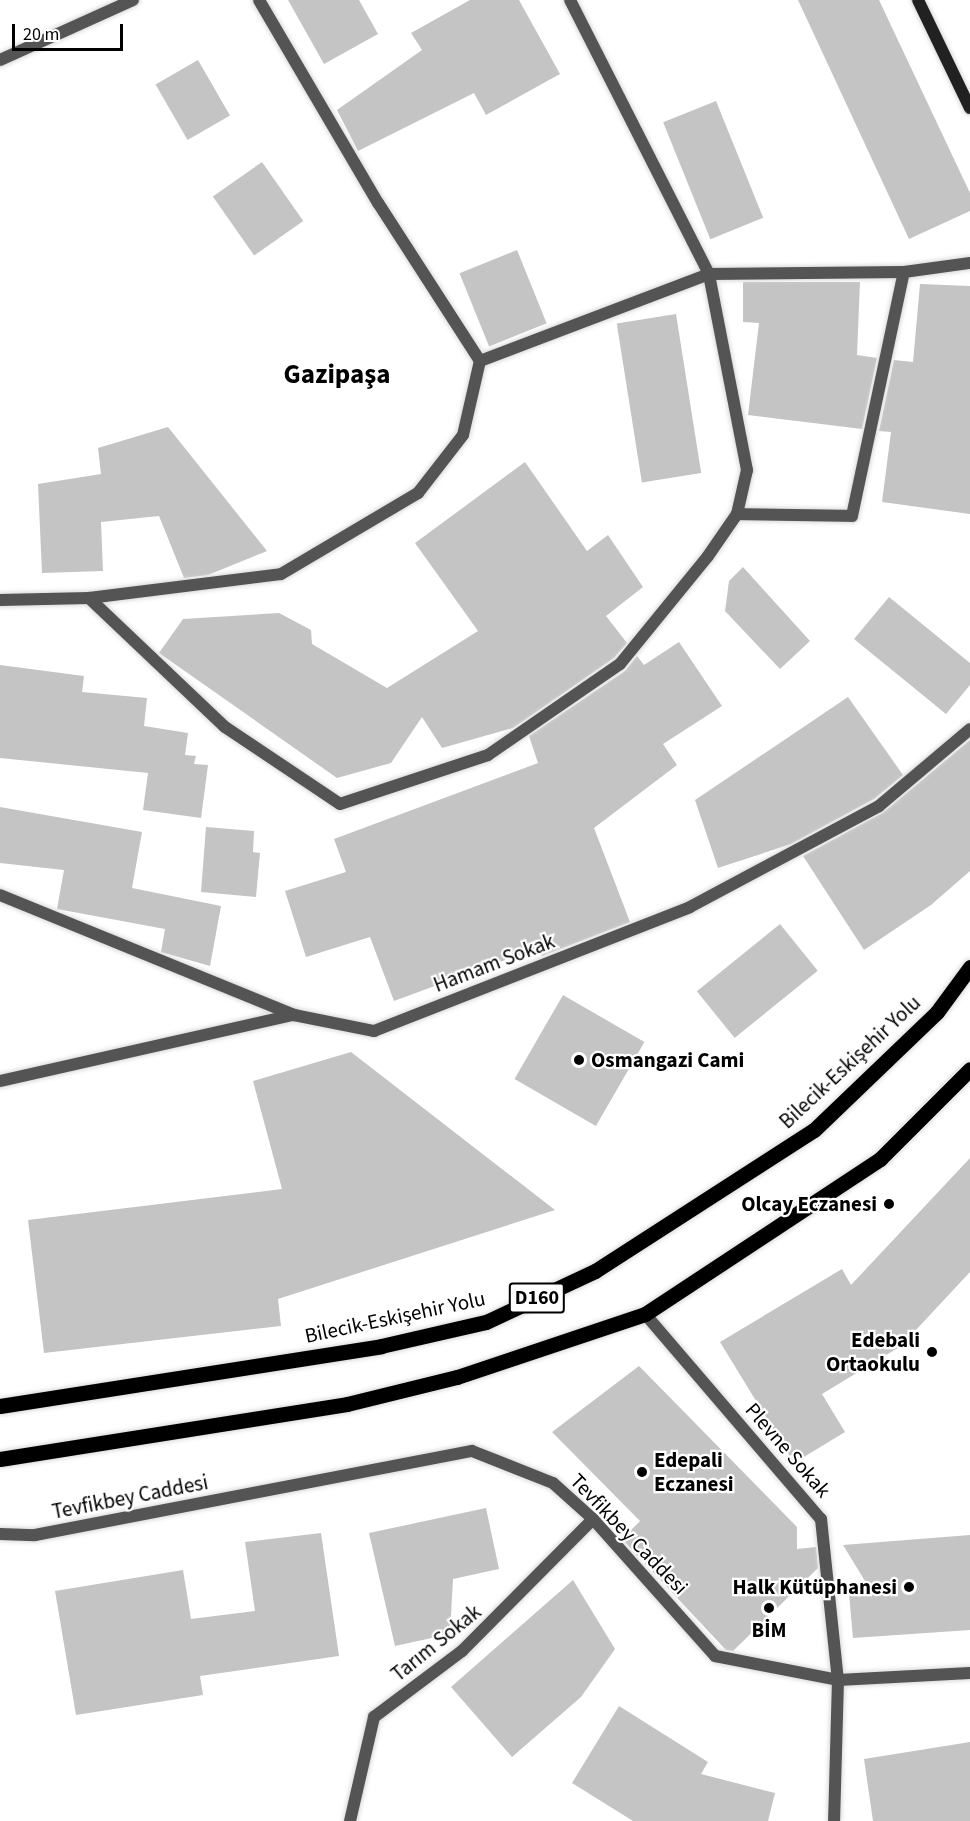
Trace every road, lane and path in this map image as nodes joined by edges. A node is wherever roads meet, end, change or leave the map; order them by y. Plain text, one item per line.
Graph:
1 (133, 0) edge
2 (259, 0) edge
3 (570, 0) edge
4 (918, 0) edge
5 (0, 60) edge
6 (970, 108) edge
7 (970, 263) edge
8 (904, 272) junction
9 (709, 274) junction
10 (480, 361) junction
11 (737, 514) junction
12 (89, 598) junction
13 (0, 600) edge
14 (970, 729) edge
15 (0, 895) edge
16 (970, 967) edge
17 (294, 1016) junction
18 (970, 1069) edge
19 (0, 1081) edge
20 (645, 1314) junction
21 (0, 1406) edge
22 (0, 1459) edge
23 (593, 1519) junction
24 (0, 1533) edge
25 (970, 1673) edge
26 (838, 1680) junction
27 (350, 1821) edge
28 (834, 1821) edge

1 - 5 street
2 - 10 street
3 - 9 street
4 - 6 street
7 - 8 street
8 - 9 street
8 - 11 street
9 - 10 street
9 - 11 street
10 - 12 street
11 - 12 street
12 - 13 street
14 - 17 street, Hamam Sokak
15 - 17 street, Hamam Sokak
16 - 21 main road, Bilecik-Eskişehir Yolu / D160
17 - 19 street
18 - 20 main road, D160
20 - 22 main road, D160
20 - 26 street, Plevne Sokak
23 - 24 street, Tevfikbey Caddesi
23 - 26 street, Tevfikbey Caddesi
23 - 27 street, Tarım Sokak
25 - 26 street, Tevfikbey Caddesi
26 - 28 street, Plevne Sokak

